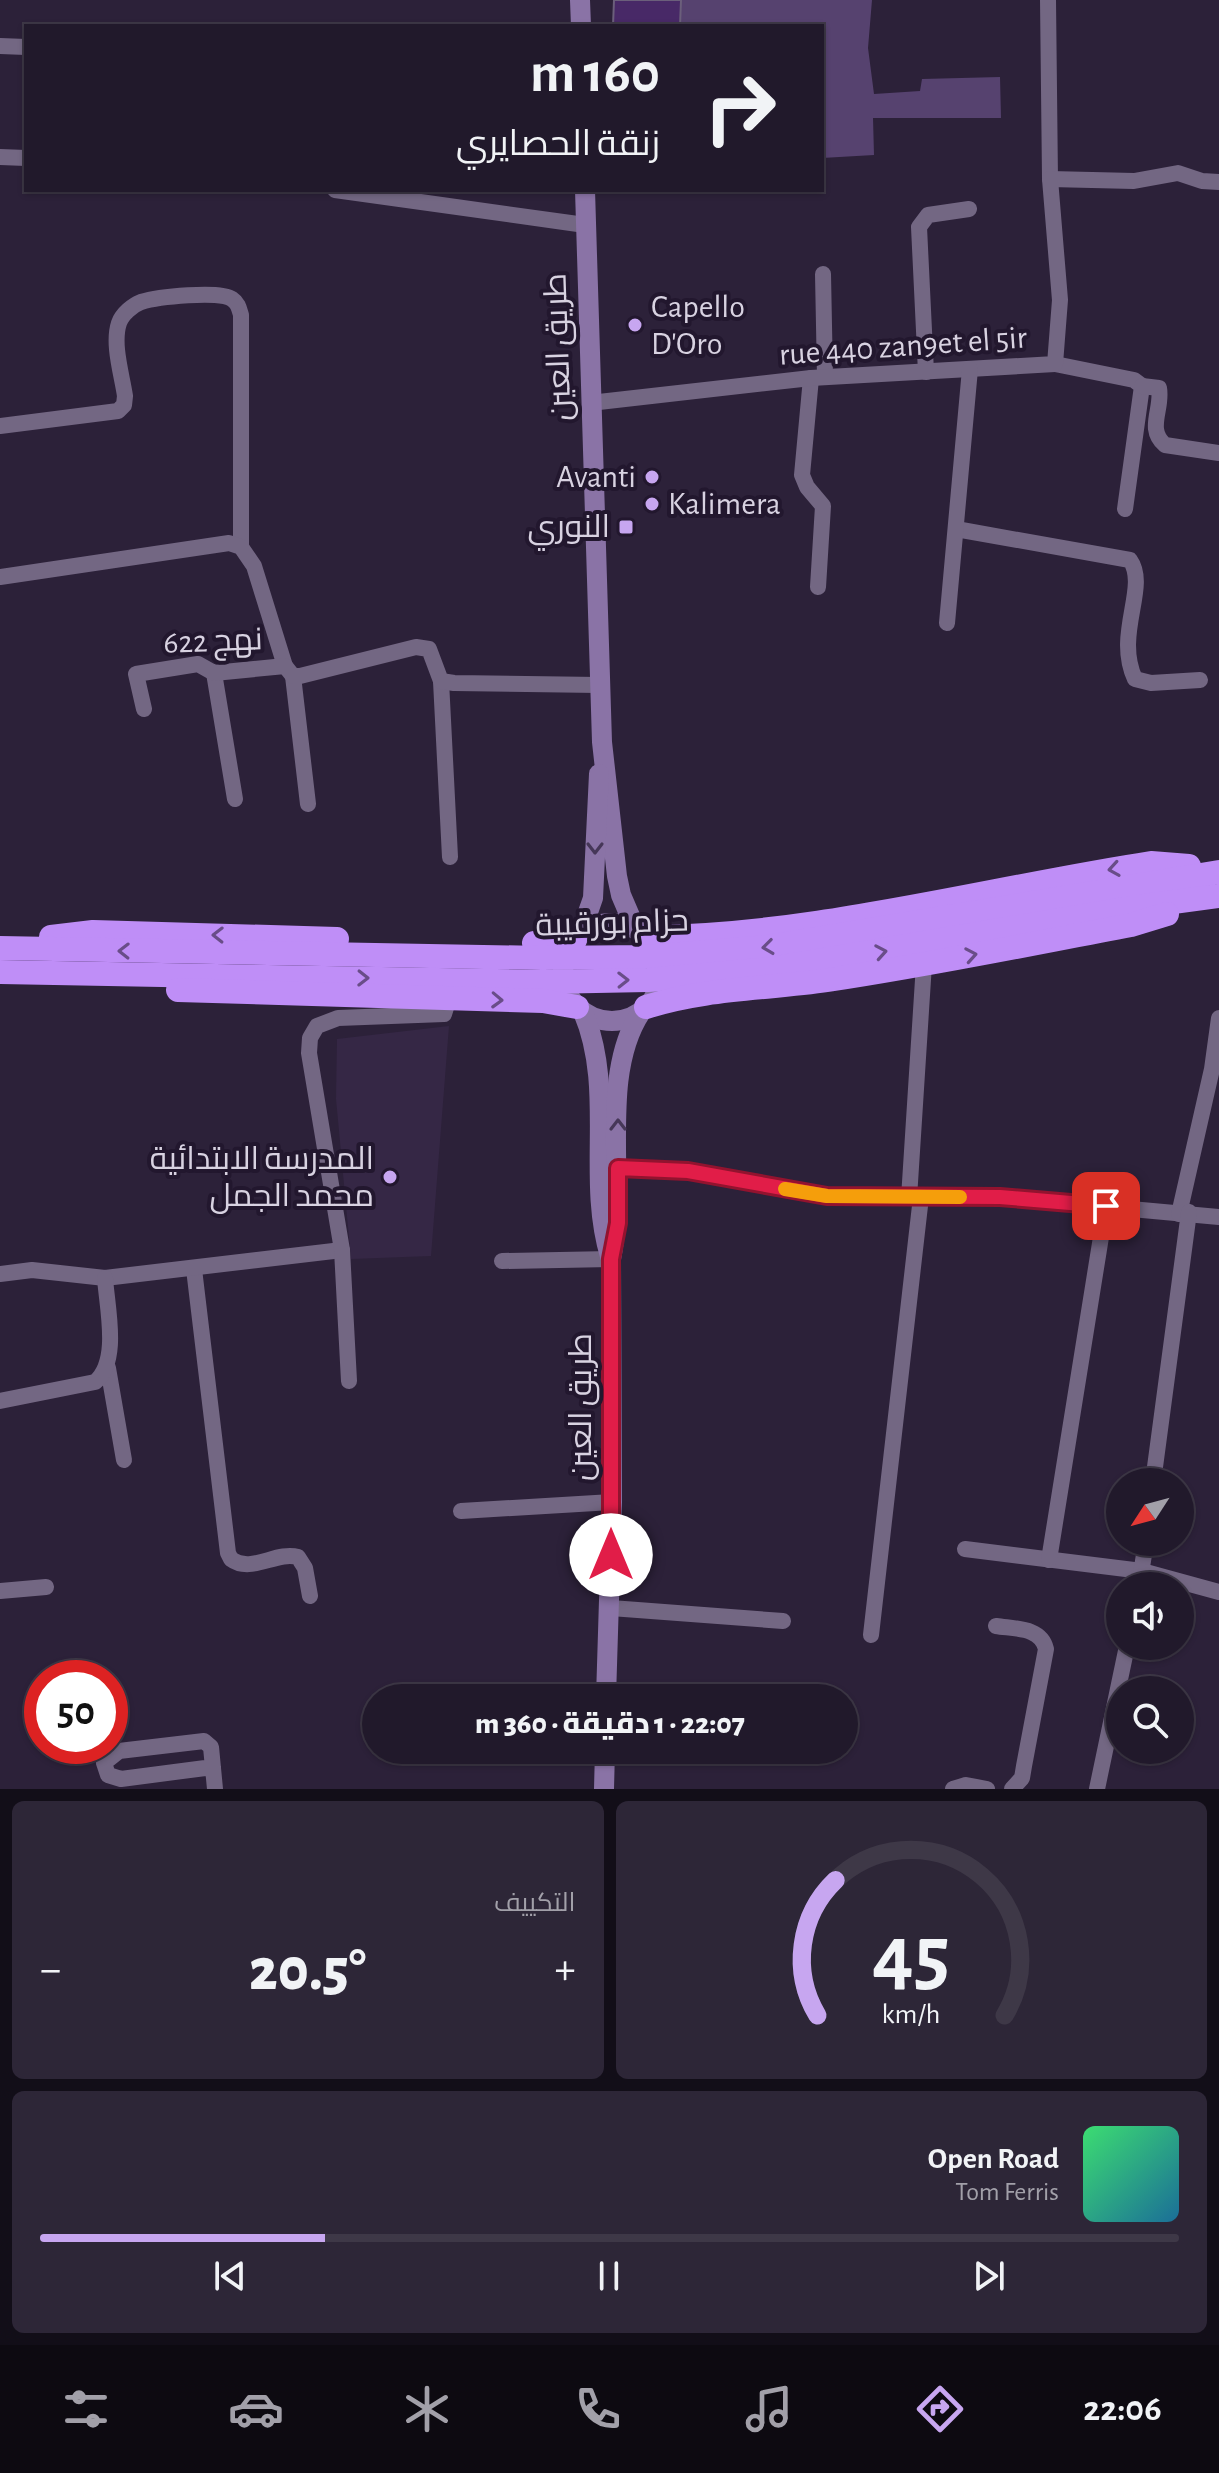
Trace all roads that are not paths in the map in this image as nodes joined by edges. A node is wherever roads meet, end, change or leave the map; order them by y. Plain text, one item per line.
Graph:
1 (580, 0) edge
2 (1048, 0) edge
3 (581, 24) edge
4 (0, 46) edge
5 (24, 47) edge
6 (0, 157) edge
7 (24, 158) edge
8 (1050, 179) junction
9 (1219, 182) edge
10 (349, 192) edge
11 (585, 192) edge
12 (969, 209) dead end
13 (585, 225) junction
14 (823, 274) dead end
15 (1055, 364) junction
16 (970, 369) junction
17 (926, 372) junction
18 (818, 377) junction
19 (1142, 386) junction
20 (590, 403) junction
21 (0, 426) edge
22 (1219, 453) edge
23 (1125, 509) dead end
24 (956, 529) junction
25 (241, 547) junction
26 (0, 577) edge
27 (818, 587) dead end
28 (947, 623) dead end
29 (289, 671) junction
30 (214, 673) junction
31 (1200, 680) dead end
32 (441, 681) junction
33 (599, 685) junction
34 (144, 709) dead end
35 (602, 742) junction
36 (235, 799) dead end
37 (308, 804) dead end
38 (450, 857) dead end
39 (1219, 870) edge
40 (1219, 898) edge
41 (1012, 916) junction
42 (641, 934) junction
43 (578, 938) junction
44 (0, 946) edge
45 (924, 964) junction
46 (230, 965) junction
47 (0, 974) edge
48 (449, 998) junction
49 (580, 1009) junction
50 (643, 1009) junction
51 (1219, 1018) edge
52 (618, 1168) junction
53 (915, 1198) junction
54 (1106, 1206) junction
55 (1184, 1213) junction
56 (1219, 1217) edge
57 (342, 1250) junction
58 (611, 1259) junction
59 (502, 1261) dead end
60 (194, 1269) junction
61 (0, 1274) edge
62 (105, 1278) junction
63 (108, 1368) junction
64 (349, 1381) dead end
65 (0, 1401) edge
66 (124, 1460) dead end
67 (1155, 1468) edge
68 (612, 1502) junction
69 (461, 1511) dead end
70 (965, 1549) dead end
71 (1049, 1560) junction
72 (1110, 1572) edge
73 (46, 1587) dead end
74 (1194, 1588) edge
75 (0, 1591) edge
76 (1219, 1592) edge
77 (310, 1596) dead end
78 (611, 1608) junction
79 (783, 1621) dead end
80 (996, 1626) dead end
81 (871, 1635) dead end
82 (1124, 1660) edge
83 (607, 1684) edge
84 (605, 1764) edge
85 (213, 1767) junction
86 (215, 1789) edge
87 (604, 1789) edge
88 (953, 1789) edge
89 (987, 1789) edge
90 (1012, 1789) edge
91 (1097, 1789) edge

1 - 3 main road
2 - 8 street, rue 440 zan9et el 5ir
4 - 5 street
6 - 7 street
8 - 9 street
8 - 15 street, rue 440 zan9et el 5ir
10 - 13 street
11 - 13 main road, طريق العين
12 - 17 street
13 - 20 main road, طريق العين
14 - 18 street
15 - 16 street, rue 440 zan9et el 5ir
15 - 19 street
16 - 17 street, rue 440 zan9et el 5ir
16 - 24 street
17 - 18 street, rue 440 zan9et el 5ir
18 - 20 street, rue 440 zan9et el 5ir
18 - 27 street
19 - 22 street
19 - 23 street
20 - 33 main road, طريق العين
21 - 25 street
24 - 28 street
24 - 31 street
25 - 26 street
25 - 29 street
29 - 30 street, نهج 622
29 - 32 street, نهج 622
29 - 37 street
30 - 34 street, نهج 622
30 - 36 street
32 - 33 street
32 - 38 street, نهج 622
33 - 35 main road, طريق العين
35 - 42 main road, طريق العين
35 -> 43 main road, طريق العين
39 - 41 highway, حزام بورقيبة
39 -> 42 highway
40 - 41 highway, حزام بورقيبة
45 -> 40 highway
41 - 46 highway, حزام بورقيبة
42 - 43 main road
42 - 50 main road
43 -> 44 highway
43 - 49 main road
46 -> 44 highway, حزام بورقيبة
50 -> 45 highway
45 - 53 street
46 - 47 highway, حزام بورقيبة
47 -> 48 highway
48 -> 49 highway
48 - 57 street
49 - 50 main road
49 - 58 main road, طريق العين
52 -> 50 main road, طريق العين
51 - 55 street
52 - 53 street
52 - 58 main road, طريق العين
53 - 54 street
53 - 81 street
54 - 55 street
54 - 71 street
55 - 56 street
55 - 67 street
57 - 60 street
57 - 64 street
58 - 59 street
58 - 68 main road, طريق العين
60 - 62 street
60 - 77 street
61 - 62 street
62 - 63 street
63 - 65 street
63 - 66 street
68 - 69 street
68 - 78 main road, طريق العين
70 - 71 street
71 - 72 street
73 - 75 street
74 - 76 street
78 - 79 street
78 - 83 main road, طريق العين
80 - 90 street
82 - 91 street
84 - 87 main road
85 - 85 street
85 - 86 street
88 - 89 street

